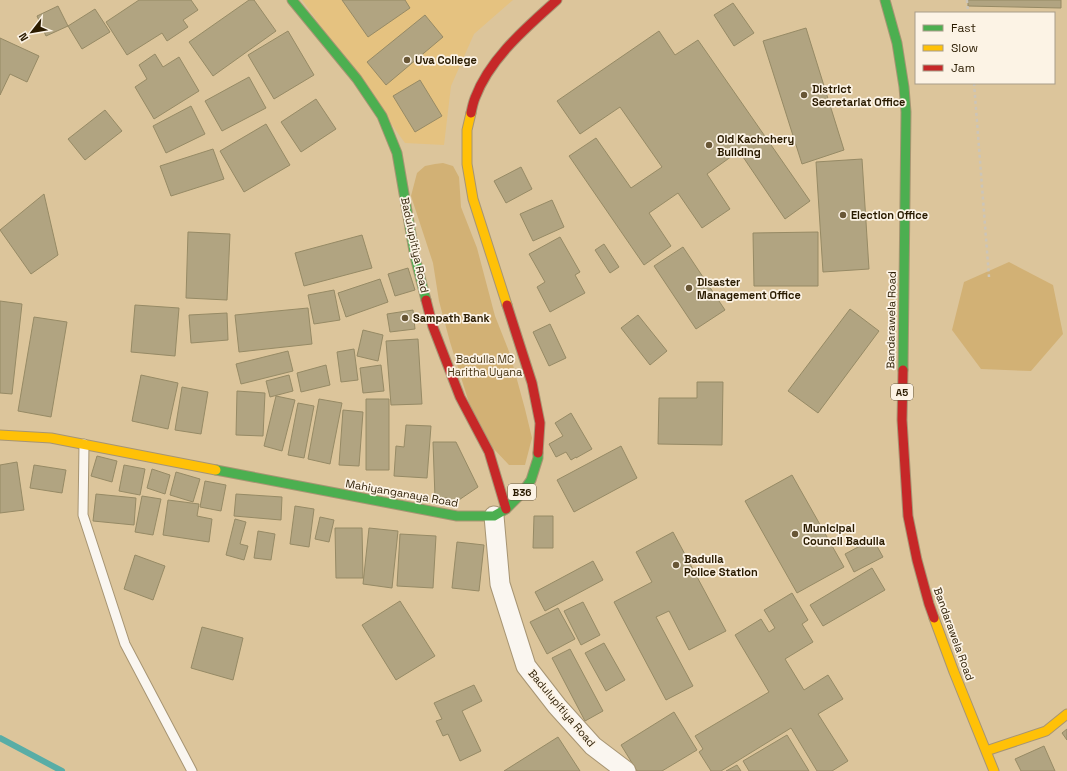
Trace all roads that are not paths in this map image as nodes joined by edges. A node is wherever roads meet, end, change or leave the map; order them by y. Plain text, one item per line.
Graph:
1 (292, 0) edge
2 (556, 0) edge
3 (885, 0) edge
4 (0, 435) edge
5 (84, 444) junction
6 (500, 513) junction
7 (1067, 714) edge
8 (986, 751) junction
9 (192, 771) edge
10 (626, 771) edge
11 (994, 771) edge

1 - 6 main road, Badulupitiya Road
2 - 6 main road, B36
3 - 8 main road, Bandarawela Road / A5
4 - 5 main road, Mahiyanganaya Road
5 - 6 main road, Mahiyanganaya Road
5 - 9 lane
6 - 10 street, Badulupitiya Road
7 - 8 main road
8 - 11 main road, Bandarawela Road / A5

